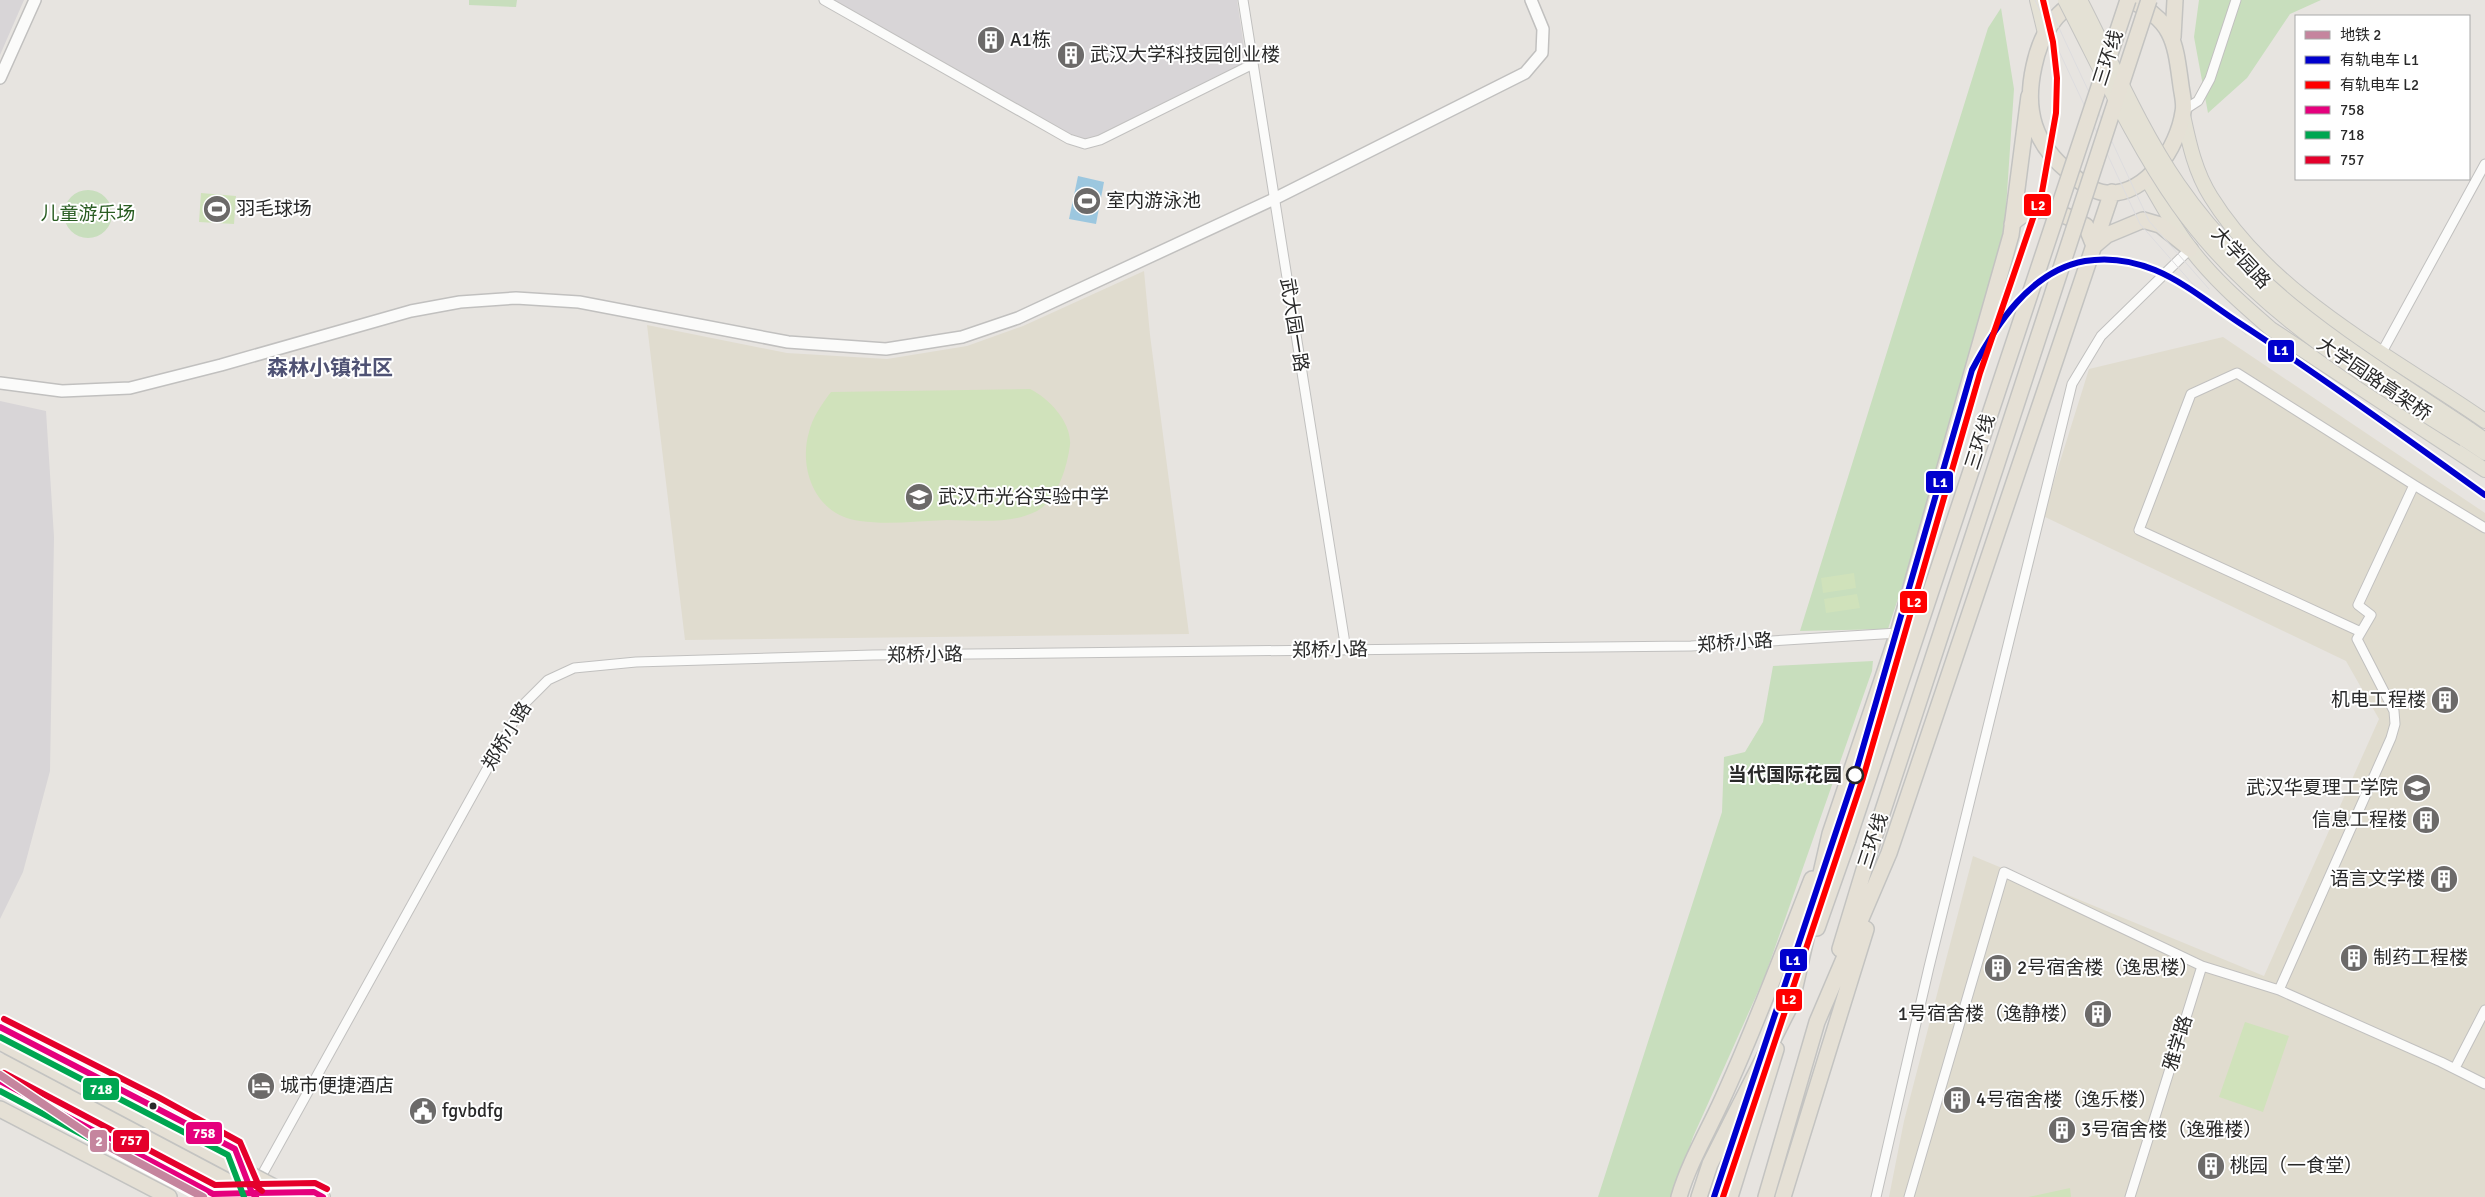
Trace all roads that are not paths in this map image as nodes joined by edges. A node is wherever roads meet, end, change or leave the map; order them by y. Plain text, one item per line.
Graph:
1 (35, 0) edge
2 (824, 0) edge
3 (1243, 0) edge
4 (1531, 0) edge
5 (2037, 0) edge
6 (2065, 0) edge
7 (2080, 0) edge
8 (2129, 0) edge
9 (2149, 0) edge
10 (2175, 0) edge
11 (2236, 0) edge
12 (2045, 33) junction
13 (2172, 41) junction
14 (1253, 64) junction
15 (0, 78) edge
16 (2029, 96) junction
17 (2183, 112) junction
18 (2485, 164) edge
19 (2147, 179) junction
20 (2112, 192) junction
21 (1274, 199) junction
22 (2012, 224) junction
23 (2094, 246) junction
24 (2190, 249) junction
25 (2382, 352) junction
26 (0, 383) edge
27 (2485, 421) edge
28 (2466, 434) junction
29 (2485, 440) edge
30 (2485, 453) edge
31 (2485, 470) edge
32 (2414, 485) junction
33 (2485, 528) edge
34 (2361, 632) junction
35 (1898, 633) junction
36 (1346, 650) junction
37 (1830, 834) junction
38 (1891, 847) junction
39 (2202, 966) junction
40 (2279, 990) junction
41 (1791, 1004) junction
42 (2485, 1010) edge
43 (1817, 1022) junction
44 (0, 1027) edge
45 (0, 1042) edge
46 (0, 1061) edge
47 (2455, 1068) junction
48 (0, 1081) edge
49 (2485, 1084) edge
50 (1722, 1101) junction
51 (0, 1109) edge
52 (1700, 1194) edge
53 (254, 1196) edge
54 (169, 1197) edge
55 (293, 1197) edge
56 (323, 1197) edge
57 (1679, 1197) edge
58 (1730, 1197) edge
59 (1757, 1197) edge
60 (1766, 1197) edge
61 (1782, 1197) edge
62 (1876, 1197) edge
63 (1909, 1197) edge
64 (2130, 1197) edge

1 - 15 street
2 - 14 street
3 - 14 street, 武大园一路
4 - 21 street
5 - 12 main road
6 - 28 main road, 大学园路高架桥, bridge
7 - 12 highway
7 - 28 main road, 大学园路, bridge
8 - 13 highway
8 - 41 highway, 三环线, bridge
9 - 43 highway, 三环线, bridge
10 - 13 highway
11 - 17 street
12 - 16 highway
13 - 17 highway
14 - 21 street, 武大园一路
16 - 20 highway
16 - 22 highway
17 - 19 highway
17 - 25 main road
18 - 25 street
19 - 20 highway
19 - 24 main road, 大学园路
20 - 23 highway
21 - 26 street
21 - 36 street, 武大园一路
22 - 23 highway
22 - 35 highway
23 - 24 highway
23 - 38 highway
24 - 31 main road, 大学园路
24 - 62 street
25 - 27 main road
28 - 29 main road, 大学园路
28 - 30 main road
32 - 33 street
32 - 34 street
32 - 34 street
34 - 40 street
35 - 36 street, 郑桥小路
35 - 37 highway
36 - 53 street, 郑桥小路
37 - 41 highway
37 - 50 highway
38 - 43 highway
38 - 61 highway
39 - 40 street
39 - 63 street
39 - 64 street, 雅学路
40 - 47 street
41 - 52 highway
41 - 58 highway, 三环线
42 - 47 street
43 - 59 highway, 三环线
43 - 60 highway
44 - 53 main road
45 - 55 highway, bridge
46 - 53 highway, bridge
47 - 49 street
48 - 53 main road
50 - 52 highway
50 - 57 highway
51 - 54 highway
53 - 56 main road

